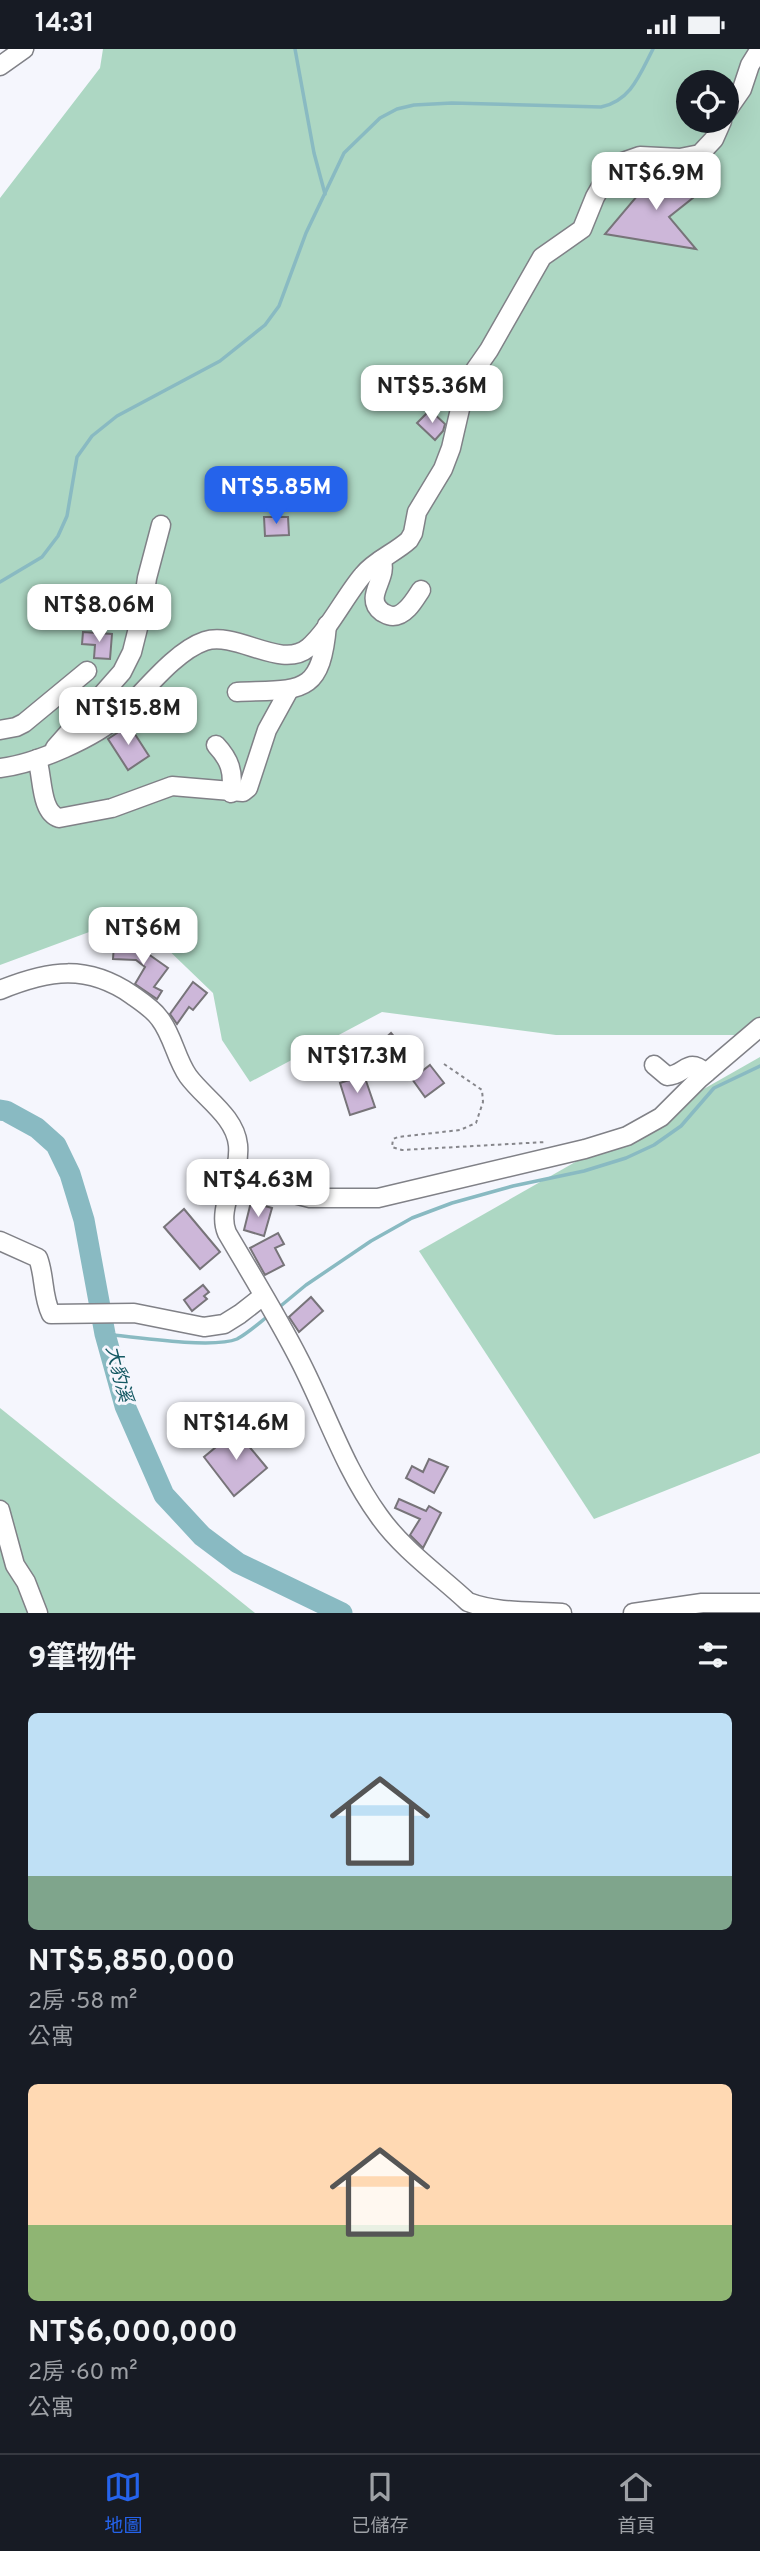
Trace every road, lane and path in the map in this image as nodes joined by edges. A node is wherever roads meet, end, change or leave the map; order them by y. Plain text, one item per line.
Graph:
1 (24, 49) edge
2 (760, 49) edge
3 (0, 66) edge
4 (739, 93) edge
5 (717, 133) edge
6 (160, 525) dead end
7 (380, 561) junction
8 (421, 590) dead end
9 (327, 625) junction
10 (87, 671) dead end
11 (289, 690) junction
12 (237, 692) dead end
13 (0, 730) edge
14 (216, 745) dead end
15 (43, 756) junction
16 (0, 768) edge
17 (231, 793) junction
18 (0, 990) edge
19 (760, 1027) edge
20 (444, 1064) dead end
21 (654, 1065) dead end
22 (706, 1073) junction
23 (554, 1141) dead end
24 (235, 1179) junction
25 (0, 1241) edge
26 (269, 1307) junction
27 (0, 1510) edge
28 (760, 1603) edge
29 (38, 1613) edge
30 (562, 1613) edge
31 (633, 1613) edge

1 - 3 street
2 - 4 street
5 - 7 street
6 - 15 street
7 - 8 street
7 - 9 street
9 - 11 street
9 - 15 street
10 - 13 street
11 - 12 street
11 - 17 street
14 - 17 street
15 - 16 street
15 - 17 street
18 - 24 street
19 - 22 street
20 - 23 path
21 - 22 street
22 - 24 street
24 - 26 street
25 - 26 street
26 - 30 street
27 - 29 street
28 - 31 street

